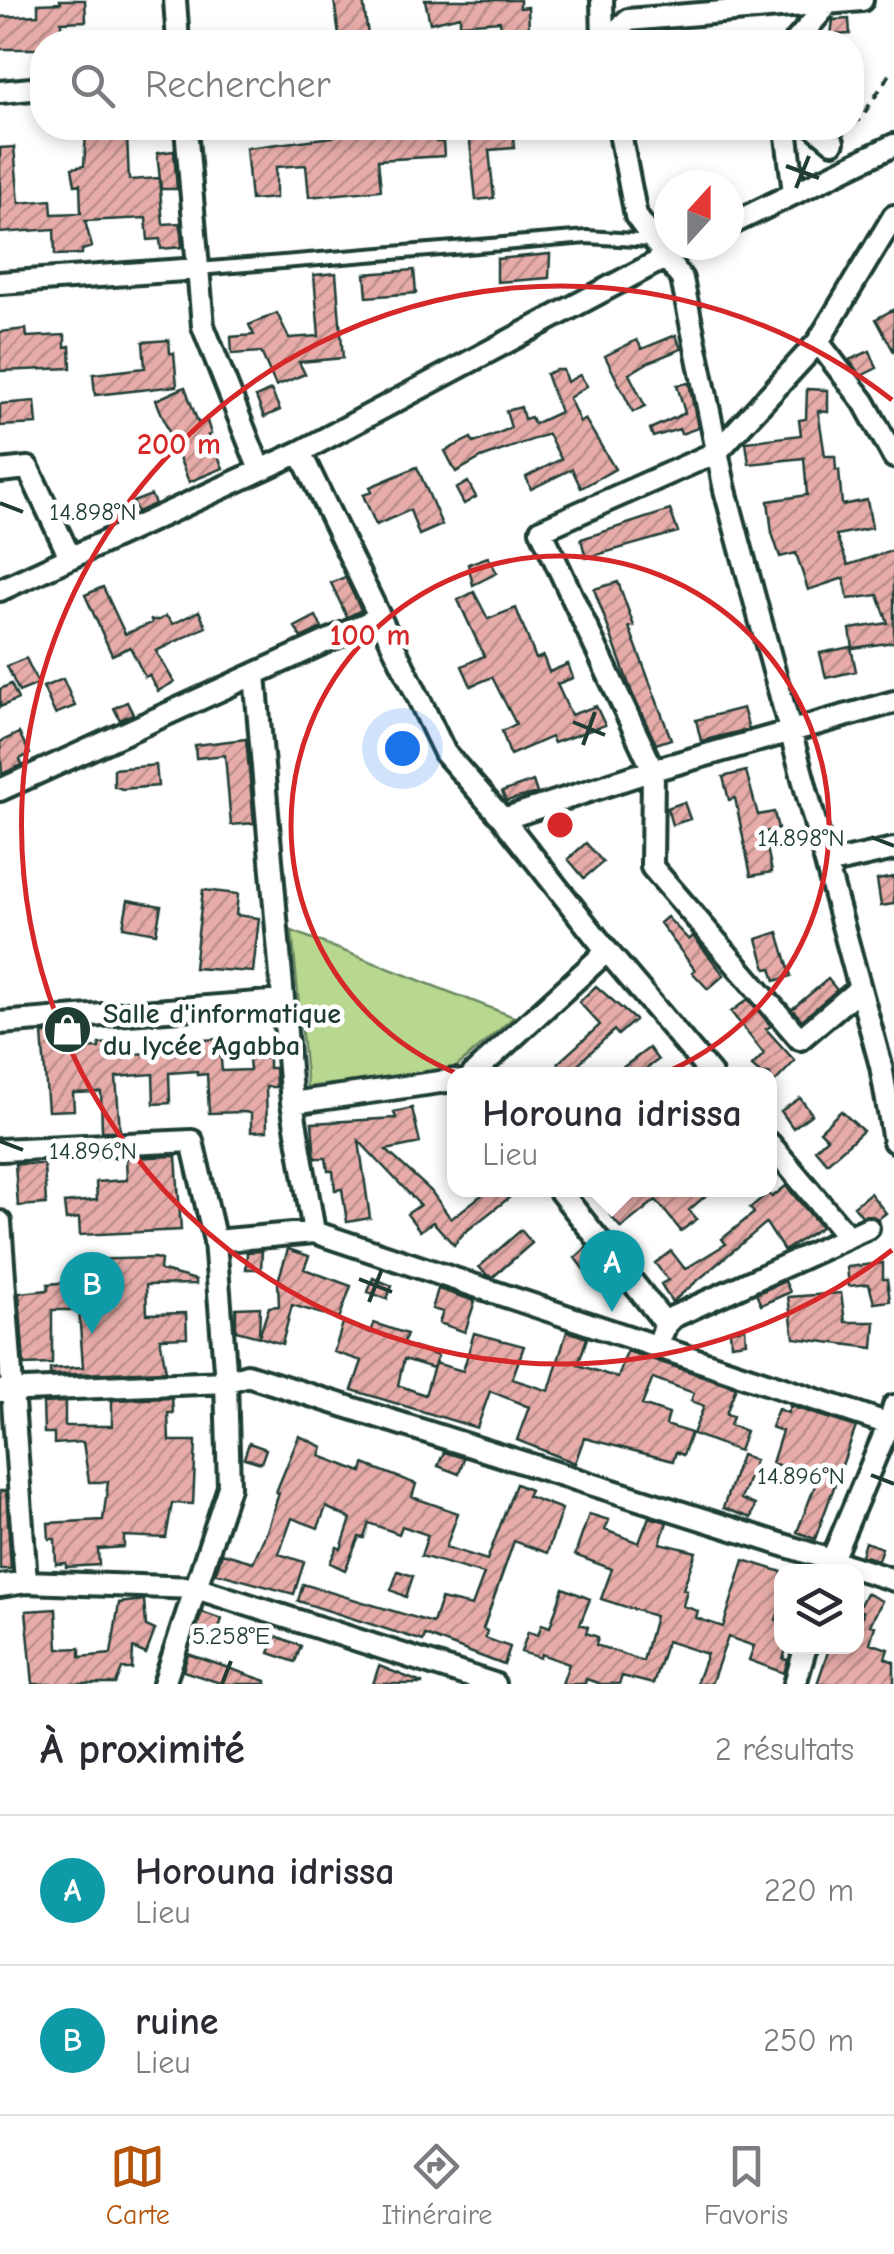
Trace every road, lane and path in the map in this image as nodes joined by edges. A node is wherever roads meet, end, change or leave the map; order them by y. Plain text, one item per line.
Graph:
1 (175, 0) edge
2 (602, 0) edge
3 (862, 0) edge
4 (830, 3) junction
5 (177, 30) edge
6 (603, 30) edge
7 (617, 30) edge
8 (806, 30) edge
9 (894, 68) edge
10 (30, 89) edge
11 (0, 92) edge
12 (864, 113) edge
13 (187, 140) edge
14 (622, 140) edge
15 (787, 140) edge
16 (831, 140) edge
17 (834, 142) dead end
18 (894, 145) edge
19 (794, 193) junction
20 (894, 216) edge
21 (744, 218) edge
22 (654, 241) edge
23 (654, 248) edge
24 (654, 252) edge
25 (668, 260) edge
26 (198, 269) junction
27 (0, 283) edge
28 (818, 342) junction
29 (300, 452) junction
30 (717, 452) junction
31 (894, 457) edge
32 (0, 470) edge
33 (260, 470) junction
34 (69, 555) junction
35 (0, 590) edge
36 (380, 617) junction
37 (255, 674) junction
38 (894, 702) edge
39 (792, 730) junction
40 (653, 770) junction
41 (0, 790) edge
42 (503, 819) junction
43 (894, 849) edge
44 (827, 864) junction
45 (607, 951) junction
46 (860, 988) junction
47 (283, 1000) junction
48 (0, 1023) edge
49 (481, 1067) edge
50 (705, 1067) edge
51 (447, 1081) edge
52 (292, 1103) junction
53 (894, 1141) edge
54 (0, 1150) edge
55 (777, 1151) edge
56 (565, 1197) edge
57 (0, 1222) edge
58 (314, 1232) junction
59 (215, 1241) junction
60 (666, 1324) junction
61 (657, 1346) junction
62 (226, 1382) junction
63 (6, 1391) edge
64 (891, 1415) edge
65 (823, 1564) edge
66 (830, 1564) edge
67 (864, 1574) edge
68 (894, 1580) edge
69 (26, 1582) junction
70 (0, 1586) edge
71 (196, 1588) junction
72 (804, 1654) edge
73 (164, 1684) edge
74 (494, 1684) edge
75 (795, 1684) edge

1 - 5 street
2 - 6 street
3 - 4 street
4 - 7 street
4 - 8 street
9 - 12 path
10 - 11 street
13 - 26 street
14 - 22 street
15 - 19 street
16 - 17 street
18 - 19 street
19 - 21 street
20 - 28 street
23 - 26 lane
24 - 29 street
25 - 30 street
26 - 27 street
26 - 33 street
28 - 30 street
28 - 31 street
29 - 33 street
29 - 36 street
30 - 39 street
30 - 40 street
32 - 34 street
33 - 34 street
34 - 35 street
36 - 37 street
36 - 42 street
37 - 41 street
37 - 47 street
38 - 39 street
39 - 40 street
39 - 44 street
40 - 42 street
40 - 46 street
42 - 45 street
43 - 44 street
44 - 46 street
45 - 49 street
45 - 50 street
46 - 53 street
47 - 48 street
47 - 52 street
51 - 52 street
52 - 58 street
54 - 59 street
55 - 60 street
56 - 60 street
57 - 63 street
58 - 59 street
58 - 61 street
59 - 62 street
60 - 61 street
61 - 64 street
62 - 63 street
62 - 65 street
62 - 71 street
63 - 69 street
64 - 66 street
67 - 68 street
69 - 70 street
69 - 71 street
71 - 73 street
71 - 74 street
72 - 75 street

